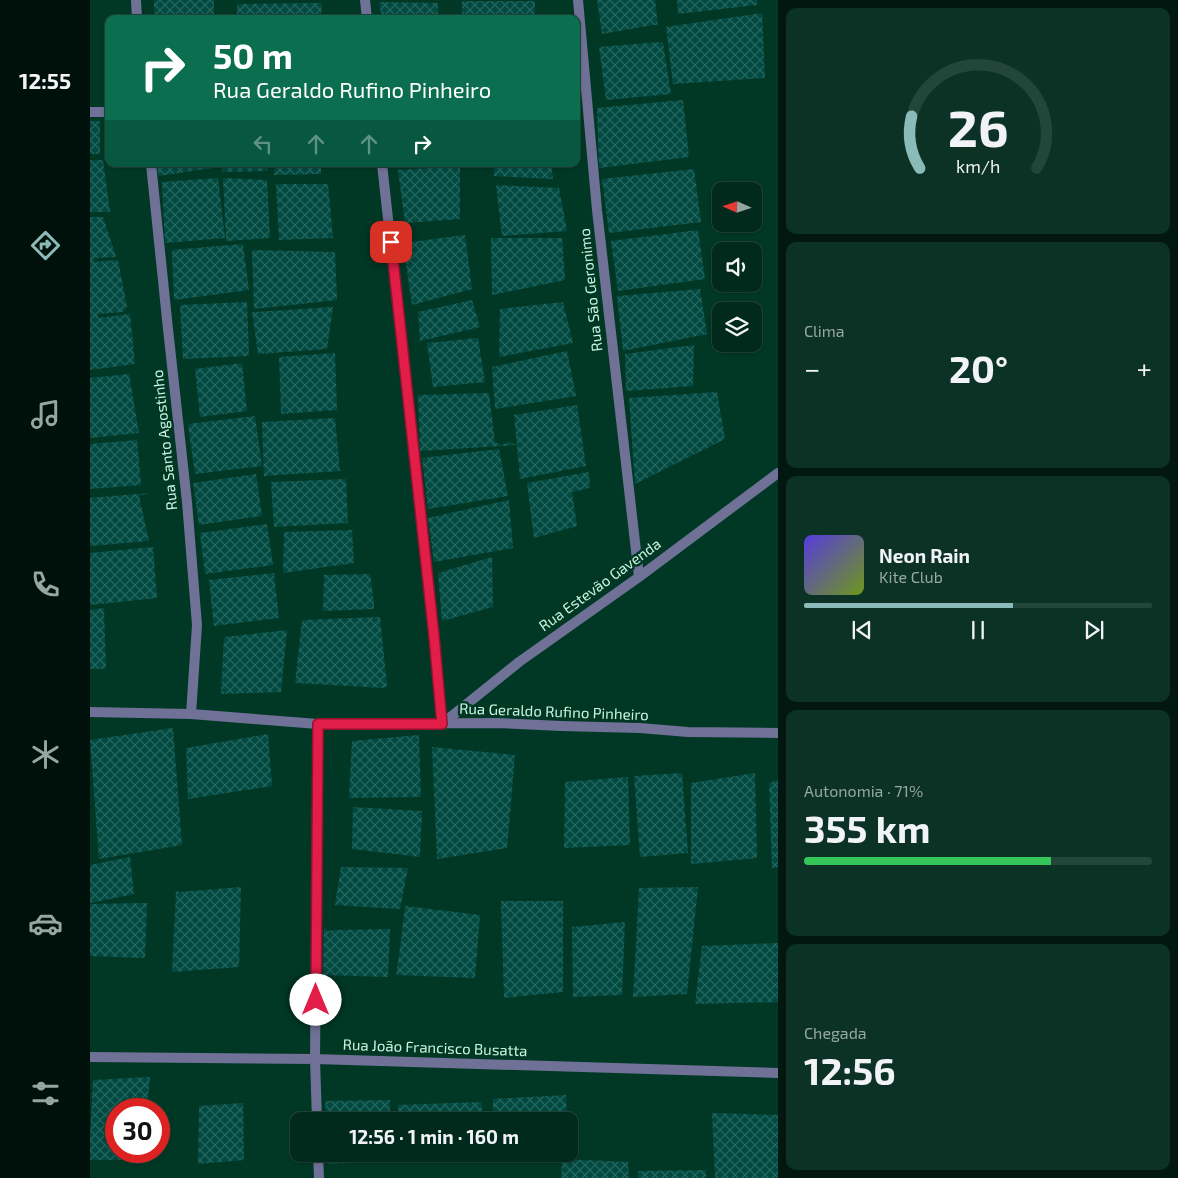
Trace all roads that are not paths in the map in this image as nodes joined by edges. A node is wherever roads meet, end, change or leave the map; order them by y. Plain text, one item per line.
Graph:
1 (136, 0) edge
2 (365, 0) edge
3 (578, 0) edge
4 (138, 15) edge
5 (367, 15) edge
6 (579, 15) edge
7 (580, 52) edge
8 (582, 105) edge
9 (90, 112) edge
10 (105, 112) edge
11 (152, 167) edge
12 (382, 167) edge
13 (778, 473) edge
14 (639, 577) junction
15 (90, 712) edge
16 (191, 714) junction
17 (318, 724) junction
18 (442, 724) junction
19 (778, 733) edge
20 (90, 1057) edge
21 (315, 1059) junction
22 (778, 1073) edge
23 (317, 1112) edge
24 (318, 1162) edge
25 (318, 1178) edge

1 - 4 street
2 - 5 street
3 - 6 street, Rua São Geronimo
7 - 8 street, Rua São Geronimo
8 - 14 street, Rua São Geronimo
9 - 10 street
11 - 16 street, Rua Santo Agostinho
12 - 18 street
13 - 14 street, Rua Estevão Gavenda
14 - 18 street, Rua Estevão Gavenda
15 - 16 street, Rua Geraldo Rufino Pinheiro
16 - 17 street, Rua Geraldo Rufino Pinheiro
17 - 18 street, Rua Geraldo Rufino Pinheiro
17 - 21 street
18 - 19 street, Rua Geraldo Rufino Pinheiro
20 - 21 street, Rua João Francisco Busatta
21 - 22 street, Rua João Francisco Busatta
21 - 23 street
24 - 25 street

